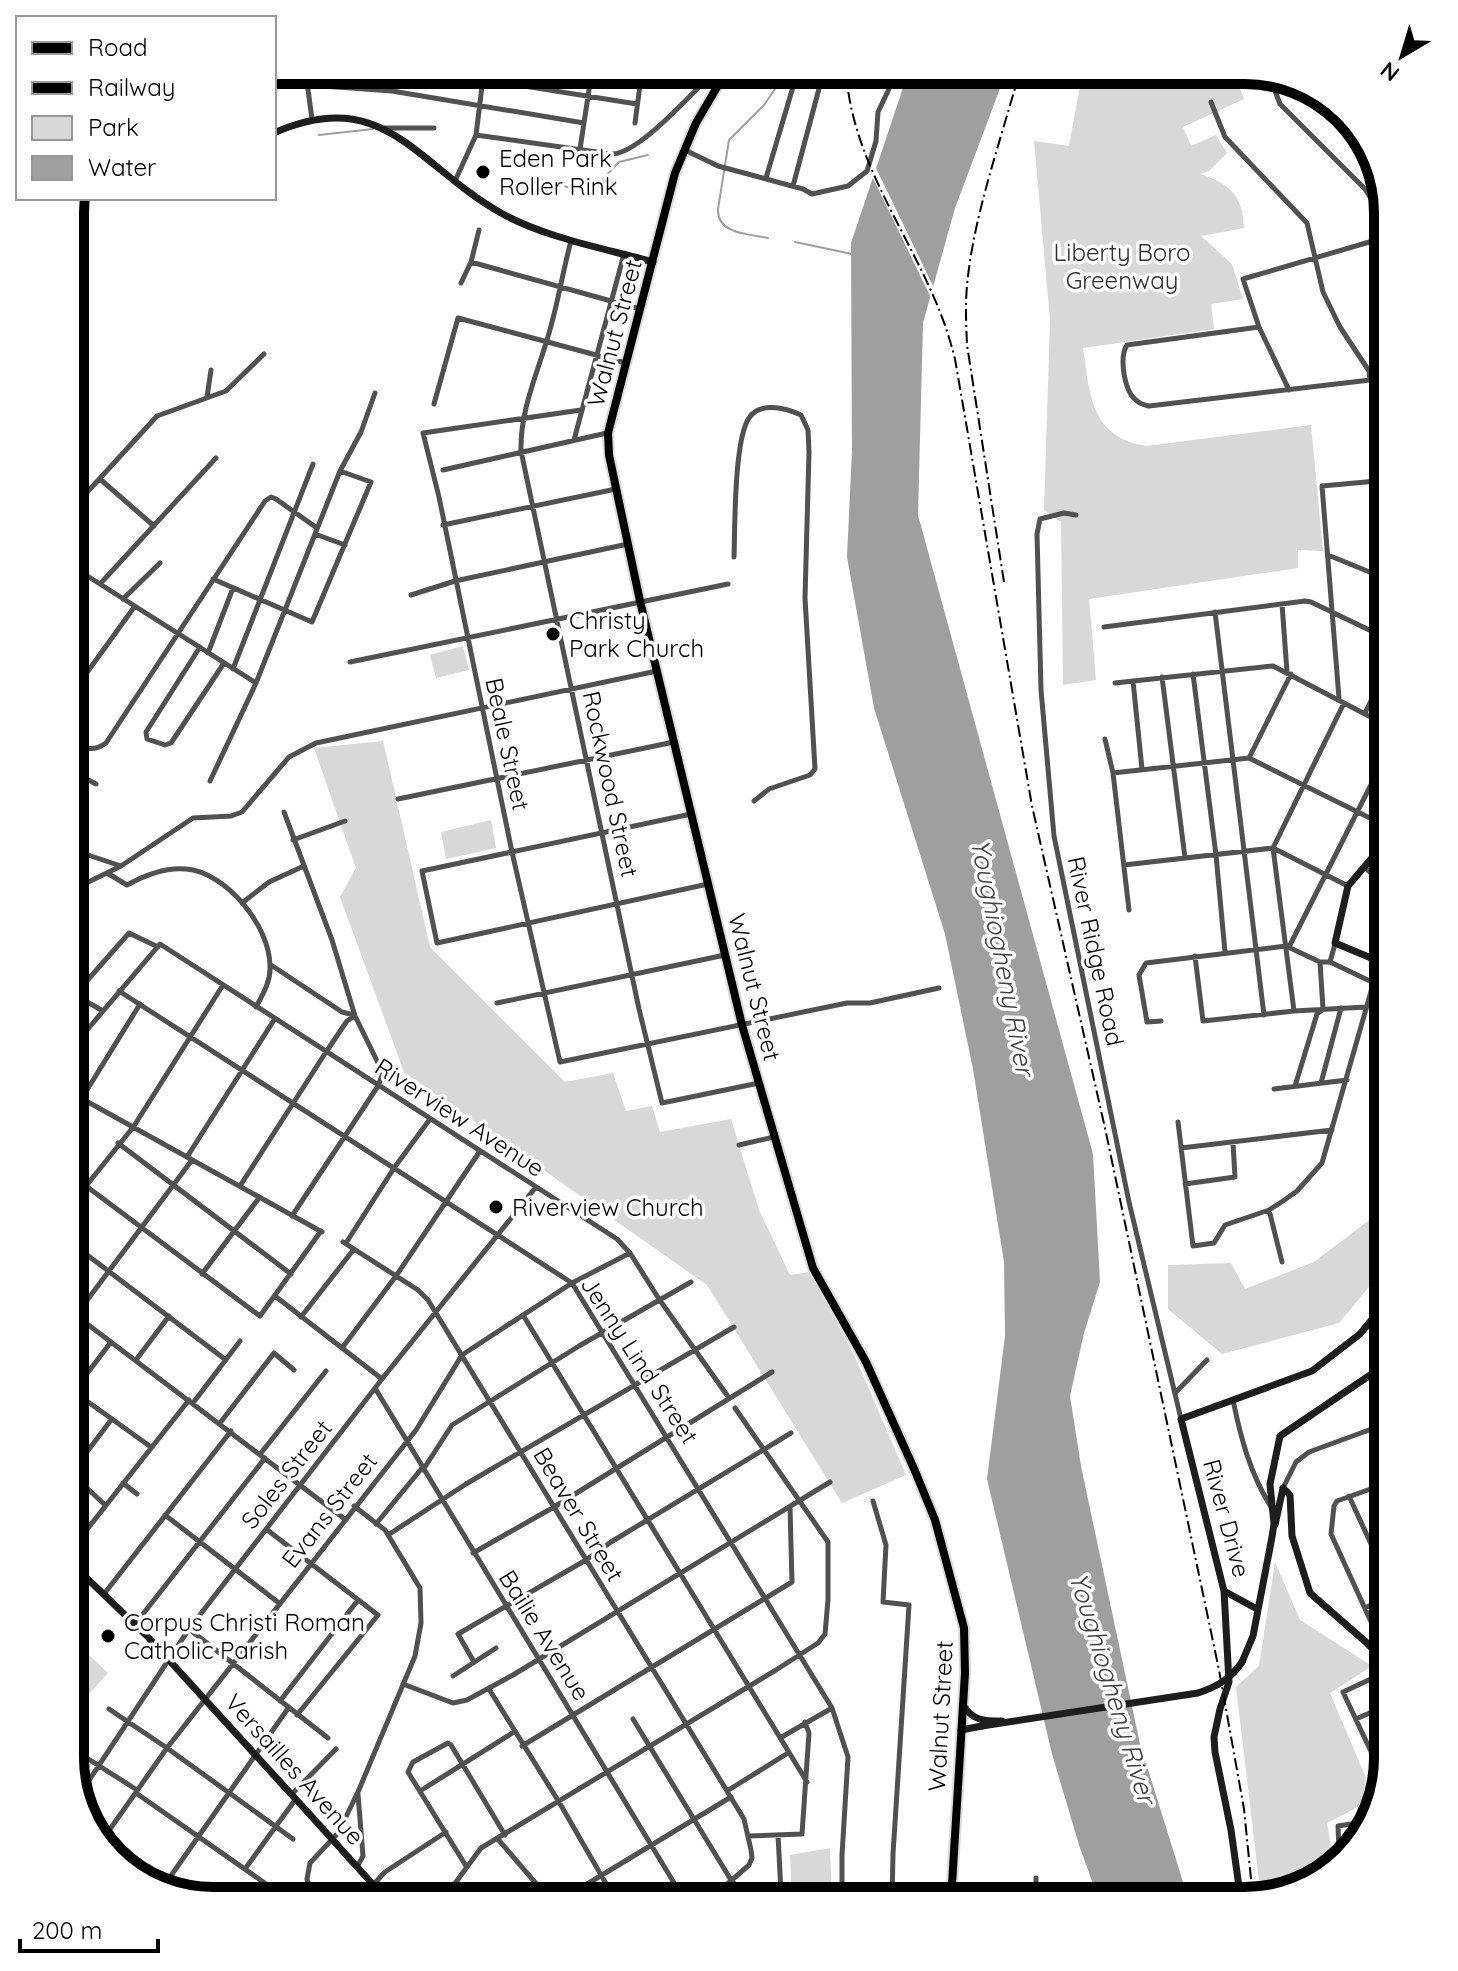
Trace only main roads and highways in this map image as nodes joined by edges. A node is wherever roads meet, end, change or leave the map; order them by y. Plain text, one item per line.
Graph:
1 (717, 84) edge
2 (952, 1887) edge

1 - 2 main road, Walnut Street

